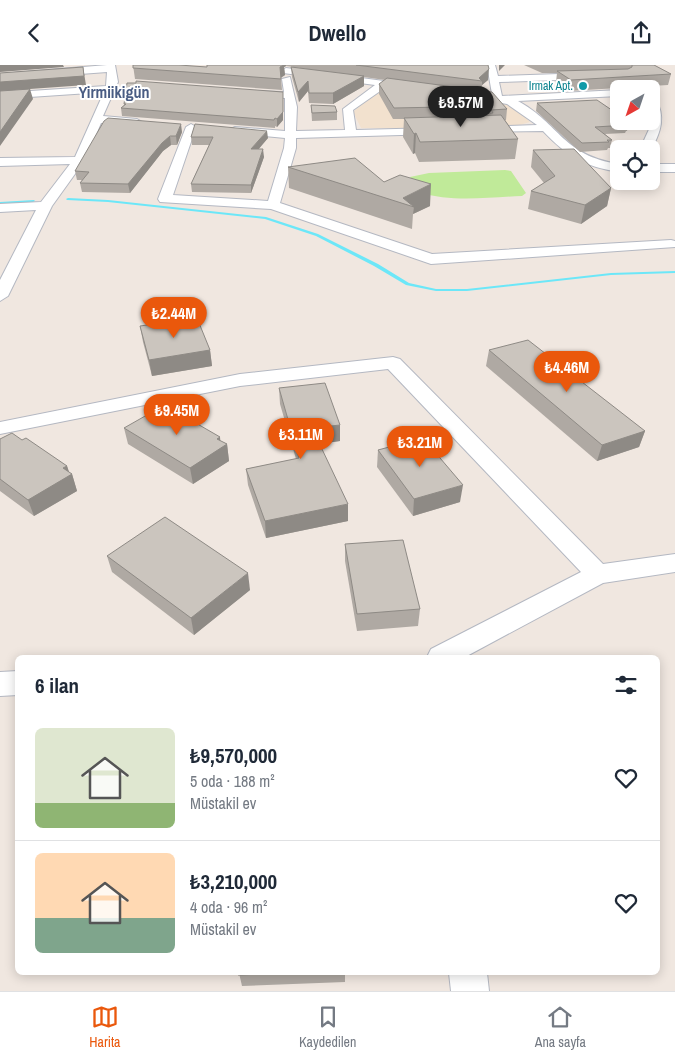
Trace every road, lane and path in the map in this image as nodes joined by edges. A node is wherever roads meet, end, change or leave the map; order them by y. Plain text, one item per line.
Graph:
1 (491, 65) edge
2 (111, 67) edge
3 (287, 68) edge
4 (597, 76) edge
5 (0, 77) edge
6 (494, 79) junction
7 (126, 83) edge
8 (383, 83) junction
9 (111, 86) junction
10 (421, 89) edge
11 (237, 92) edge
12 (456, 93) edge
13 (610, 93) edge
14 (289, 95) junction
15 (0, 96) edge
16 (498, 99) junction
17 (96, 119) junction
18 (153, 124) edge
19 (190, 127) dead end
20 (545, 128) junction
21 (227, 130) edge
22 (468, 130) edge
23 (448, 131) edge
24 (351, 133) junction
25 (291, 135) junction
26 (79, 160) junction
27 (0, 162) edge
28 (610, 166) edge
29 (660, 168) edge
30 (675, 168) edge
31 (273, 205) junction
32 (45, 207) junction
33 (0, 208) edge
34 (671, 244) dead end
35 (0, 296) edge
36 (0, 428) edge
37 (675, 563) edge
38 (598, 574) junction
39 (445, 655) edge
40 (15, 683) edge
41 (0, 684) edge
42 (468, 975) edge
43 (470, 991) edge

1 - 6 street
2 - 5 street
2 - 9 street
3 - 8 street
3 - 14 street
4 - 6 street
6 - 16 street
7 - 9 street
8 - 10 street
8 - 24 street
9 - 15 street
9 - 17 street
11 - 14 street
12 - 16 street
13 - 16 street
14 - 25 street
16 - 20 street
17 - 18 street
17 - 26 street
19 - 31 street
20 - 22 street
20 - 28 street
21 - 25 street
23 - 24 street
24 - 25 street
25 - 31 street
26 - 27 street
26 - 32 street
29 - 30 street
31 - 34 street
32 - 33 street
32 - 35 street
36 - 38 street
37 - 38 street
38 - 39 street
40 - 41 street
42 - 43 street

